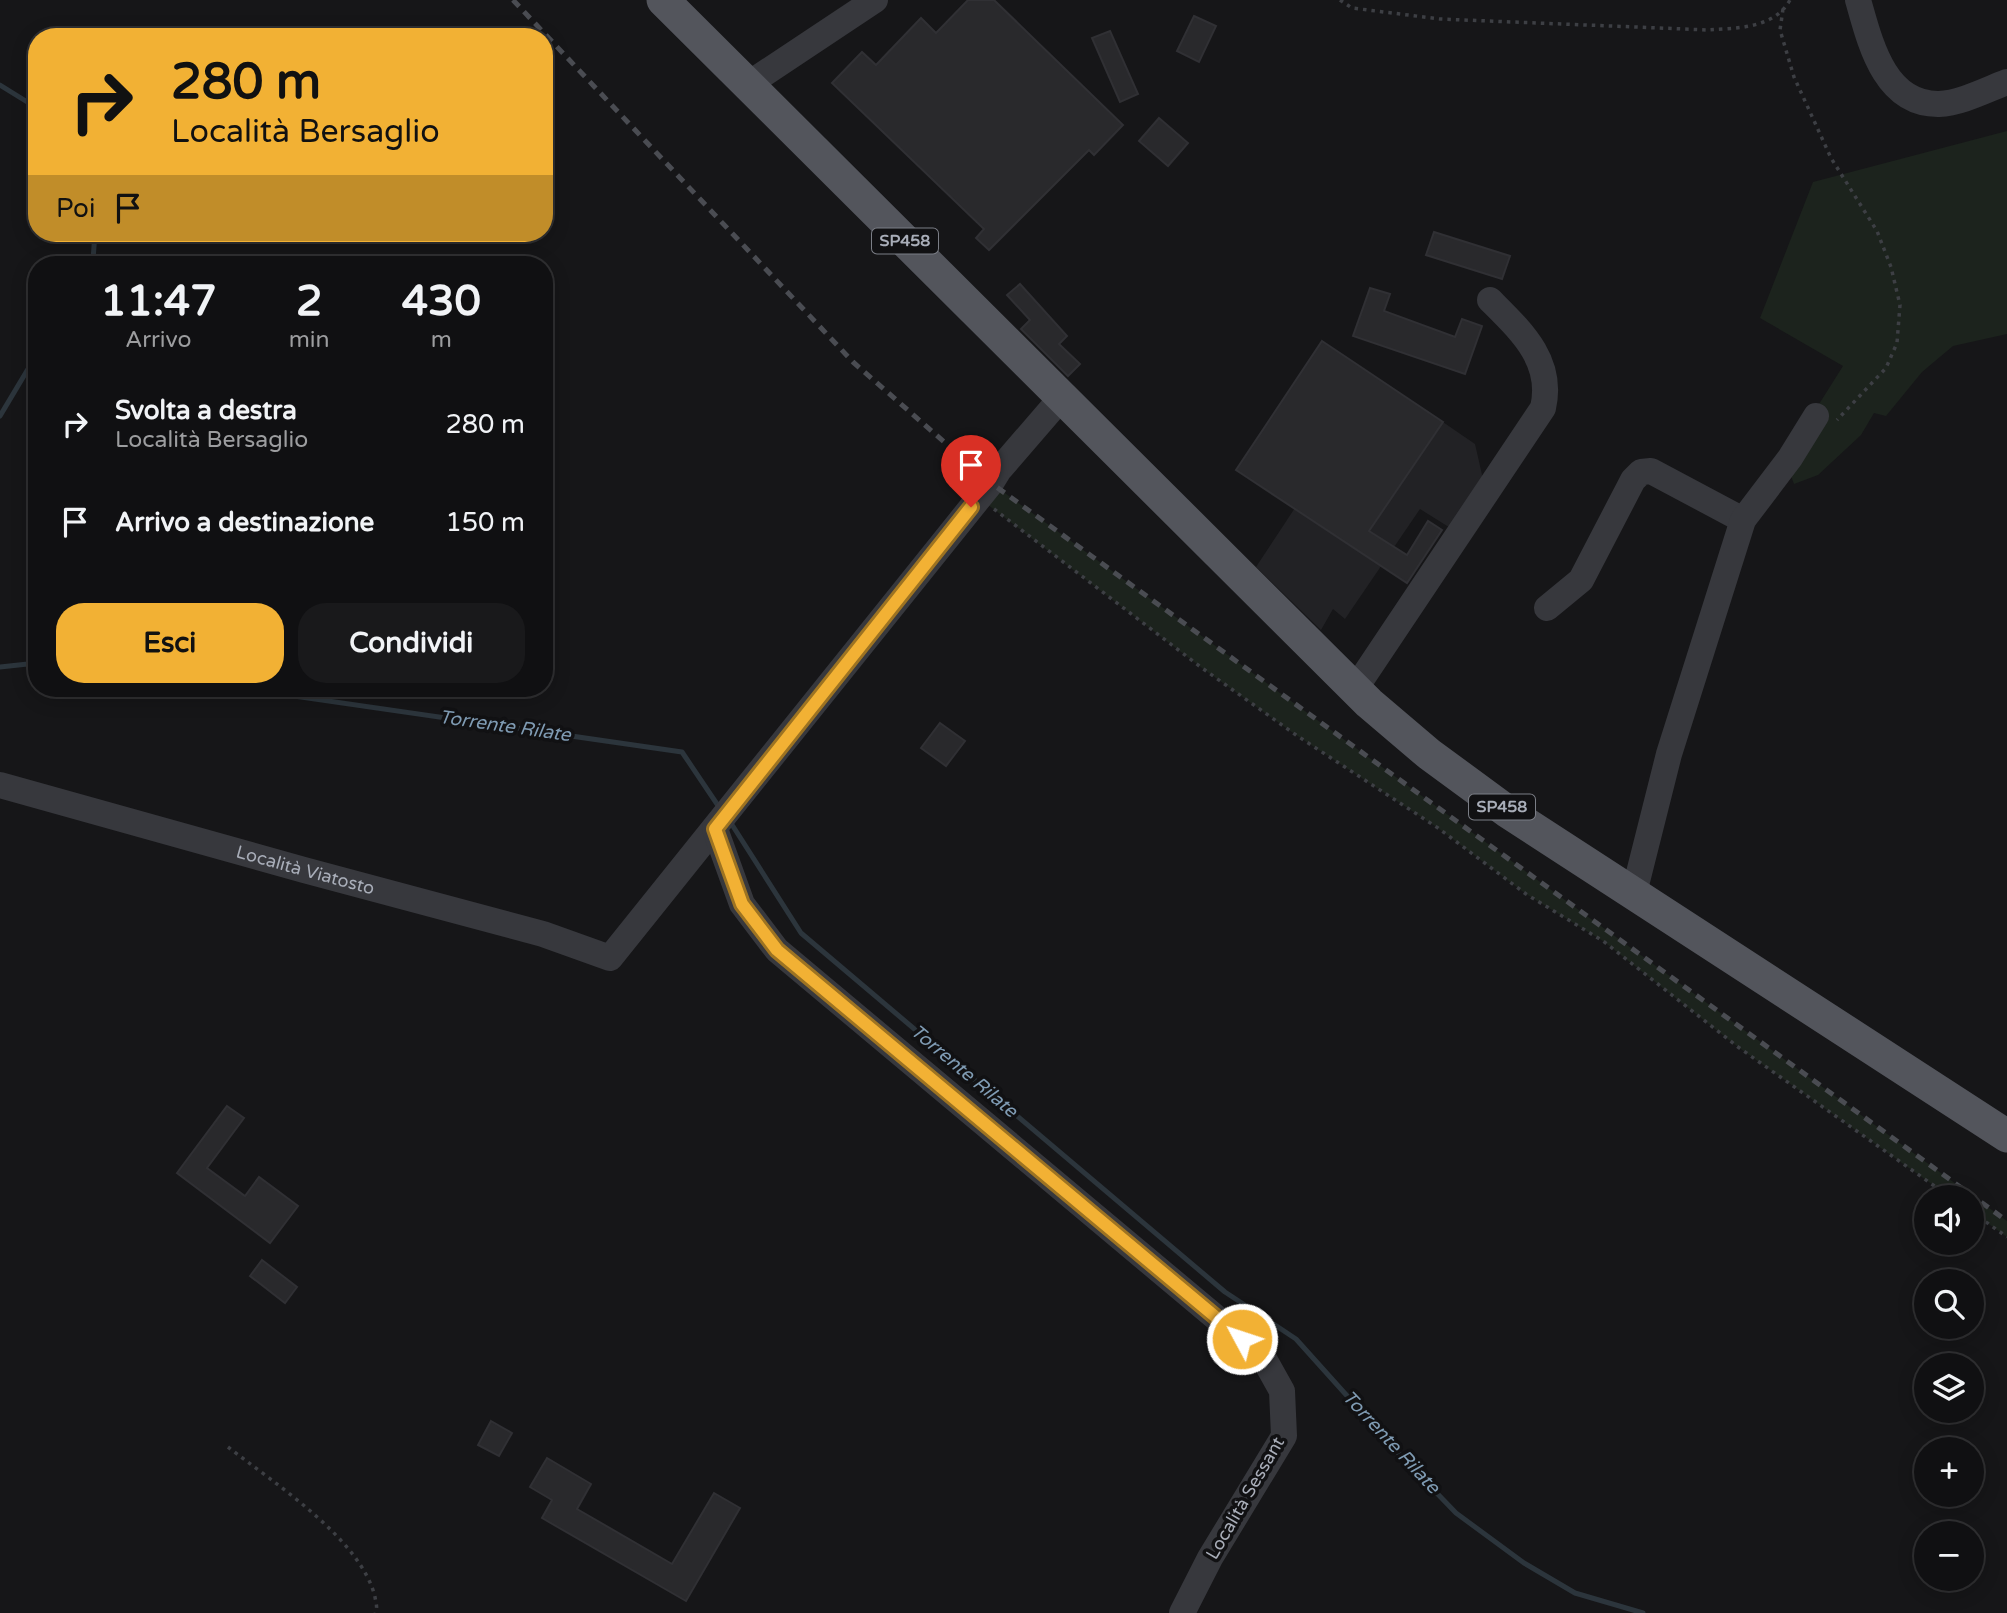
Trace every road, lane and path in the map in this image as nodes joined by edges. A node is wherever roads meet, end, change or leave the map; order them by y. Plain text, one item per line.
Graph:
1 (663, 0) edge
2 (875, 0) edge
3 (1340, 0) edge
4 (1790, 0) edge
5 (1858, 0) edge
6 (1783, 9) junction
7 (2007, 82) edge
8 (747, 85) junction
9 (1490, 300) dead end
10 (1062, 397) junction
11 (1823, 422) joint
12 (975, 503) junction
13 (1743, 520) junction
14 (1546, 608) dead end
15 (1355, 689) junction
16 (0, 785) edge
17 (722, 820) junction
18 (1634, 893) junction
19 (2007, 1136) edge
20 (1934, 1185) edge
21 (1984, 1221) edge
22 (2007, 1237) edge
23 (228, 1447) dead end
24 (375, 1613) edge
25 (1182, 1613) edge

1 - 8 main road, SP458
2 - 8 street
3 - 6 path
4 - 6 path
5 - 7 street
6 - 11 path
8 - 10 main road, SP458
9 - 15 street
10 - 12 street
10 - 15 main road, SP458
11 - 13 street
12 - 17 street
12 - 20 path
13 - 14 street
13 - 18 street
15 - 18 main road, SP458
16 - 17 street, Località Viatosto
17 - 25 street, Località Sessant
18 - 19 main road, SP458
21 - 22 path
23 - 24 path

